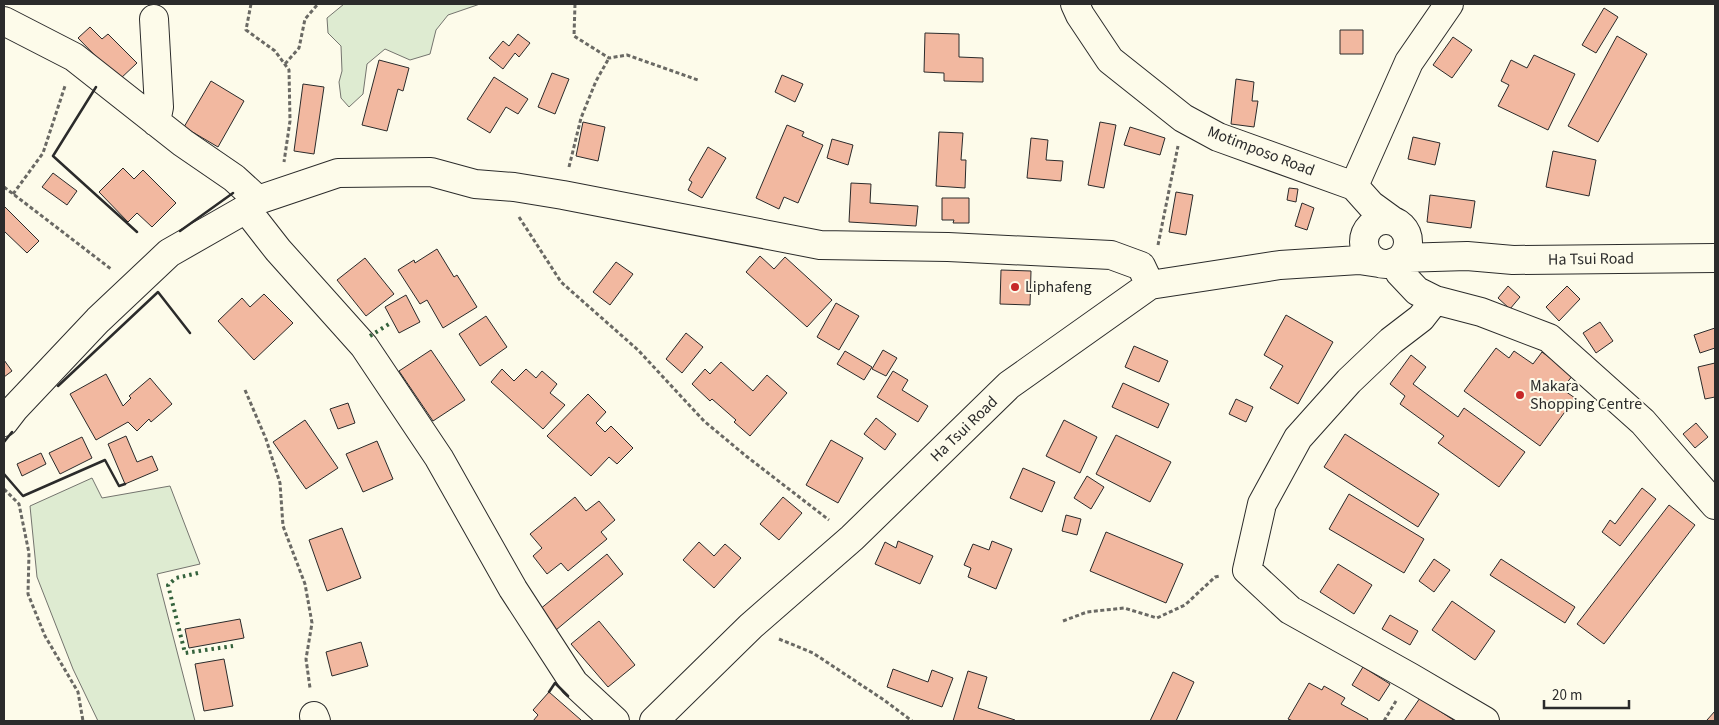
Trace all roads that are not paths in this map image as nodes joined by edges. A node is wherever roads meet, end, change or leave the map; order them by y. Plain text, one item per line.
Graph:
1 (1075, 4) edge
2 (1448, 4) edge
3 (154, 19) dead end
4 (4, 21) edge
5 (156, 122) junction
6 (252, 205) junction
7 (1381, 233) junction
8 (1715, 258) edge
9 (1145, 275) junction
10 (1434, 300) junction
11 (4, 422) edge
12 (1715, 505) edge
13 (615, 721) edge
14 (654, 721) edge
15 (1485, 721) edge

1 - 7 street, Motimposo Road
2 - 7 street
3 - 5 street
4 - 5 street
5 - 6 street
6 - 9 street
6 - 11 street
6 - 13 street
7 - 8 street, Ha Tsui Road
7 - 9 street, Ha Tsui Road
7 - 10 street
9 - 14 street, Ha Tsui Road
10 - 12 street
10 - 15 street

